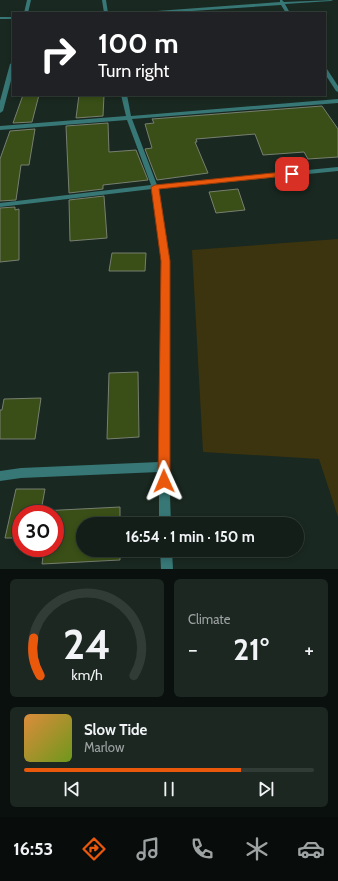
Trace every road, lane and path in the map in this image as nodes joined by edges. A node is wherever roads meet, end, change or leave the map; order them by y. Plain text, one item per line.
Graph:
1 (29, 0) edge
2 (104, 0) edge
3 (331, 0) edge
4 (282, 2) edge
5 (26, 12) edge
6 (106, 12) edge
7 (156, 12) edge
8 (287, 12) edge
9 (0, 18) edge
10 (12, 18) edge
11 (12, 68) edge
12 (326, 72) edge
13 (338, 90) edge
14 (124, 96) edge
15 (338, 101) edge
16 (0, 111) edge
17 (129, 118) junction
18 (0, 128) edge
19 (338, 169) edge
20 (155, 187) junction
21 (0, 205) edge
22 (164, 467) junction
23 (0, 476) edge
24 (165, 517) edge
25 (166, 557) edge
26 (166, 569) edge

1 - 5 street
2 - 6 street
3 - 4 street
4 - 7 street
4 - 8 street
9 - 10 street
11 - 16 street
12 - 13 street
14 - 17 street
15 - 17 street
17 - 18 street
17 - 20 street
19 - 20 street
20 - 21 street
20 - 22 street
22 - 23 street
22 - 24 street
25 - 26 street

